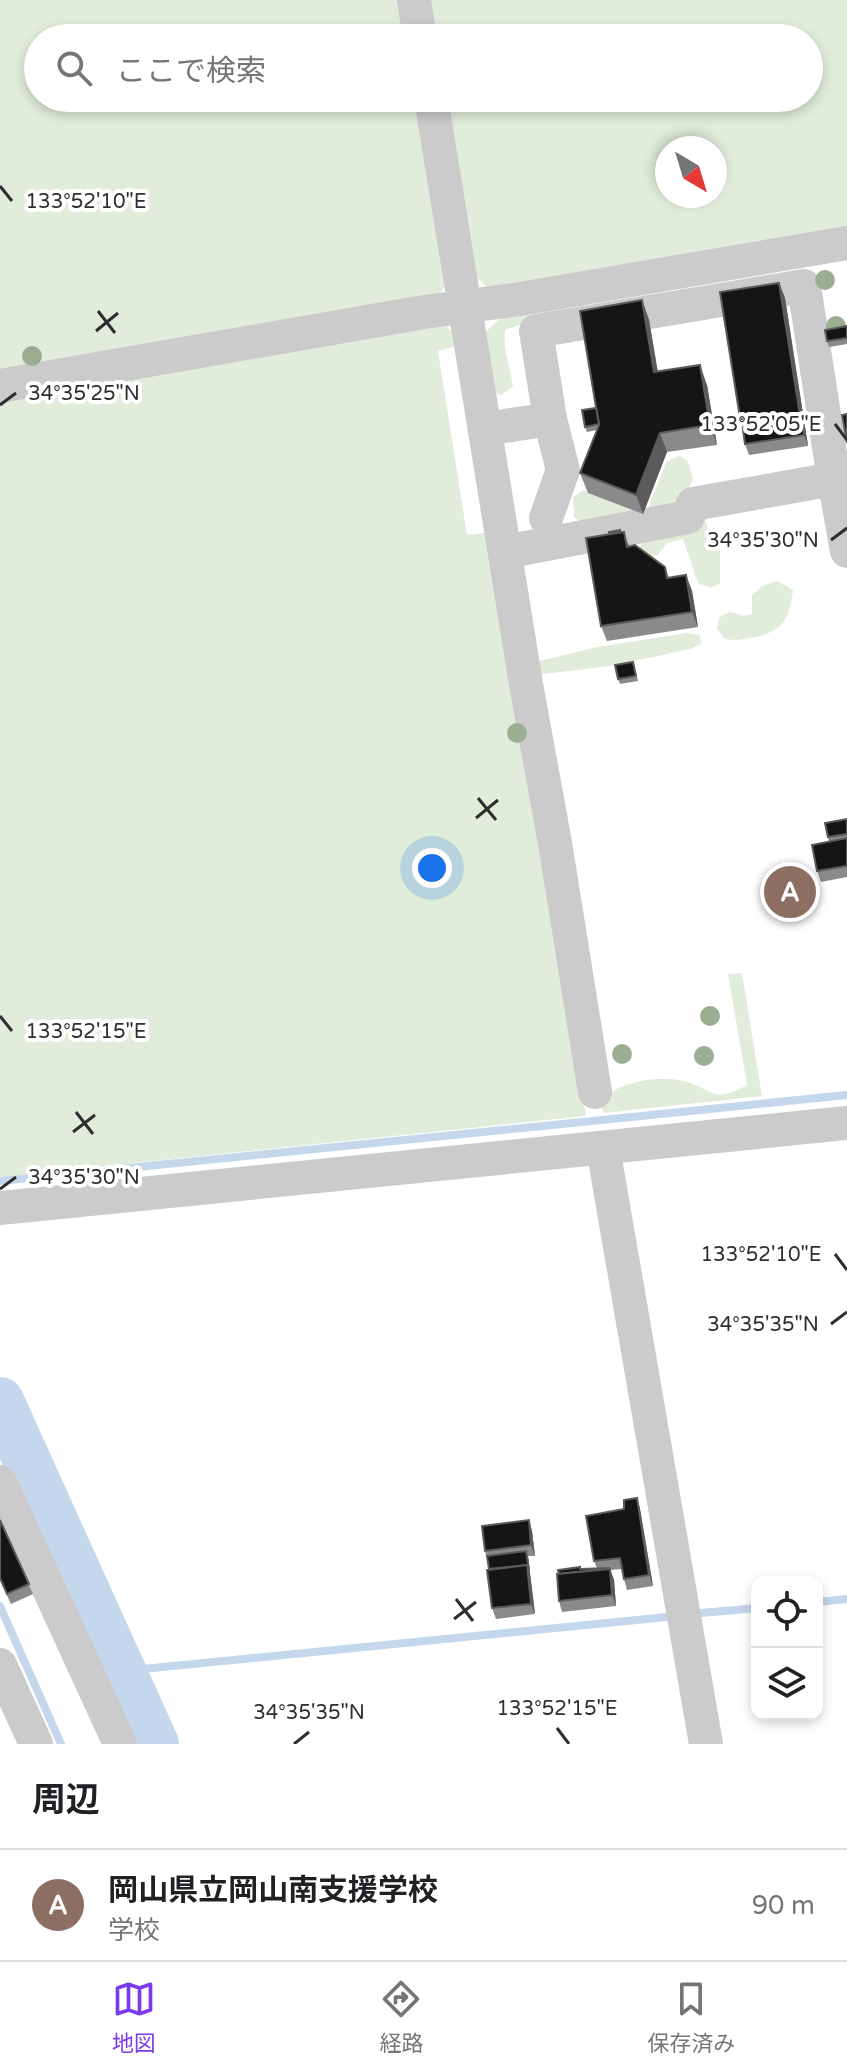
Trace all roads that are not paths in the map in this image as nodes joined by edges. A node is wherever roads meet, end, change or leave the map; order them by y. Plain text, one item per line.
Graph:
1 (414, 0) edge
2 (418, 24) edge
3 (433, 112) edge
4 (847, 243) edge
5 (465, 306) junction
6 (0, 386) edge
7 (550, 419) junction
8 (485, 429) junction
9 (834, 479) junction
10 (546, 518) dead end
11 (847, 551) edge
12 (505, 552) junction
13 (595, 1092) dead end
14 (847, 1123) edge
15 (603, 1148) junction
16 (0, 1208) edge
17 (0, 1482) edge
18 (0, 1665) edge
19 (36, 1744) edge
20 (120, 1744) edge
21 (706, 1744) edge

1 - 2 street
3 - 5 street
4 - 5 street
5 - 6 street
5 - 8 street
7 - 8 street
7 - 9 street
7 - 10 street
8 - 12 street
9 - 11 street
9 - 12 street
12 - 13 street
14 - 15 street
15 - 16 street
15 - 21 street
17 - 20 street
18 - 19 street

